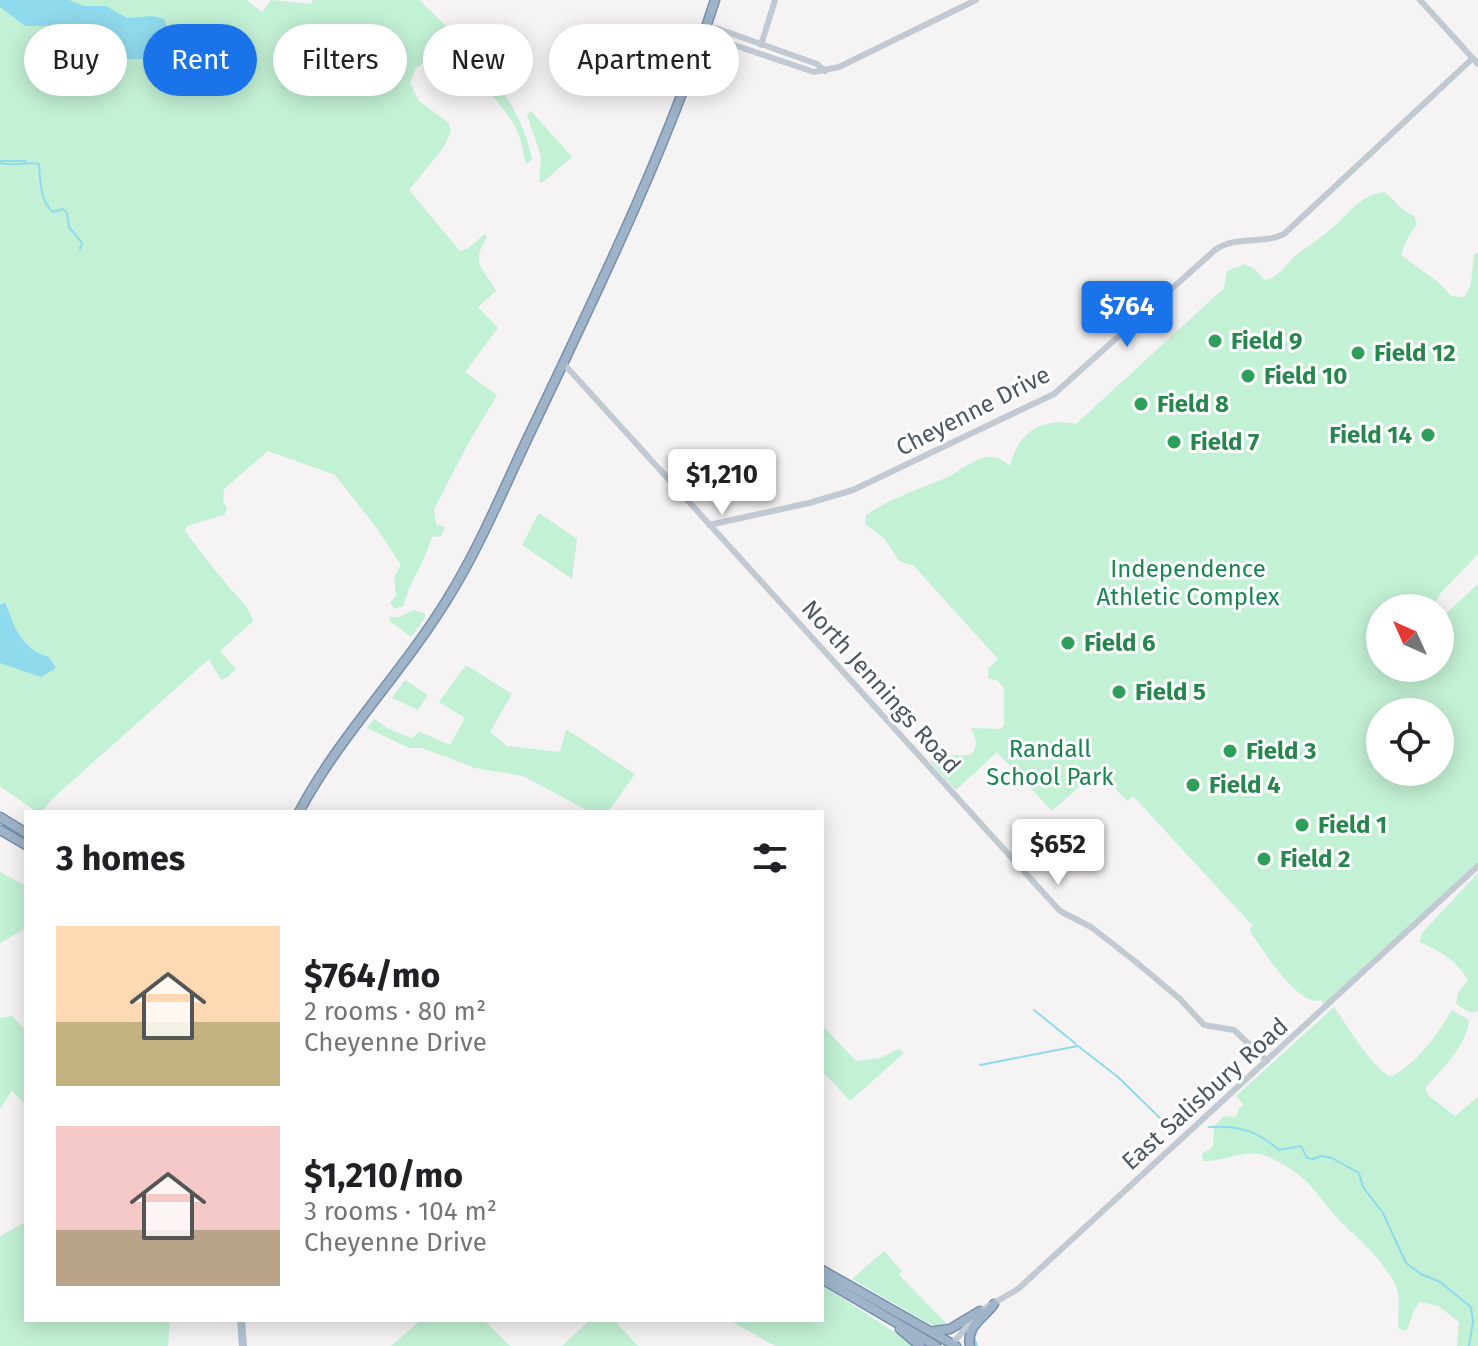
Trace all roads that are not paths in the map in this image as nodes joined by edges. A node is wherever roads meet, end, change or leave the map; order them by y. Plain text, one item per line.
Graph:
1 (715, 0) edge
2 (775, 0) edge
3 (976, 0) edge
4 (1420, 0) edge
5 (707, 24) edge
6 (740, 37) edge
7 (739, 45) edge
8 (760, 49) junction
9 (1475, 61) edge
10 (680, 96) edge
11 (564, 364) junction
12 (709, 525) junction
13 (300, 810) edge
14 (0, 817) edge
15 (0, 830) edge
16 (24, 832) edge
17 (24, 844) edge
18 (1478, 866) edge
19 (1267, 1061) junction
20 (824, 1271) edge
21 (824, 1280) edge
22 (994, 1304) junction
23 (980, 1311) junction
24 (885, 1315) junction
25 (241, 1322) edge
26 (923, 1326) junction
27 (954, 1345) edge
28 (243, 1346) edge
29 (920, 1346) edge
30 (936, 1346) edge
31 (970, 1346) edge

1 - 5 highway
2 - 8 street
3 - 8 street
4 - 9 street
6 - 8 street
7 - 8 street
9 - 12 street, Cheyenne Drive
10 - 11 highway
11 - 12 street, North Jennings Road
11 - 13 highway
12 - 19 street, North Jennings Road
14 - 16 highway
15 - 17 highway
18 - 19 street, East Salisbury Road
19 - 22 street, East Salisbury Road
20 - 26 highway
21 - 24 highway
22 - 23 street, East Salisbury Road
22 - 31 highway
23 - 26 highway
23 - 27 street, East Salisbury Road
24 - 29 highway
24 - 30 highway
25 - 28 main road
26 - 27 highway

